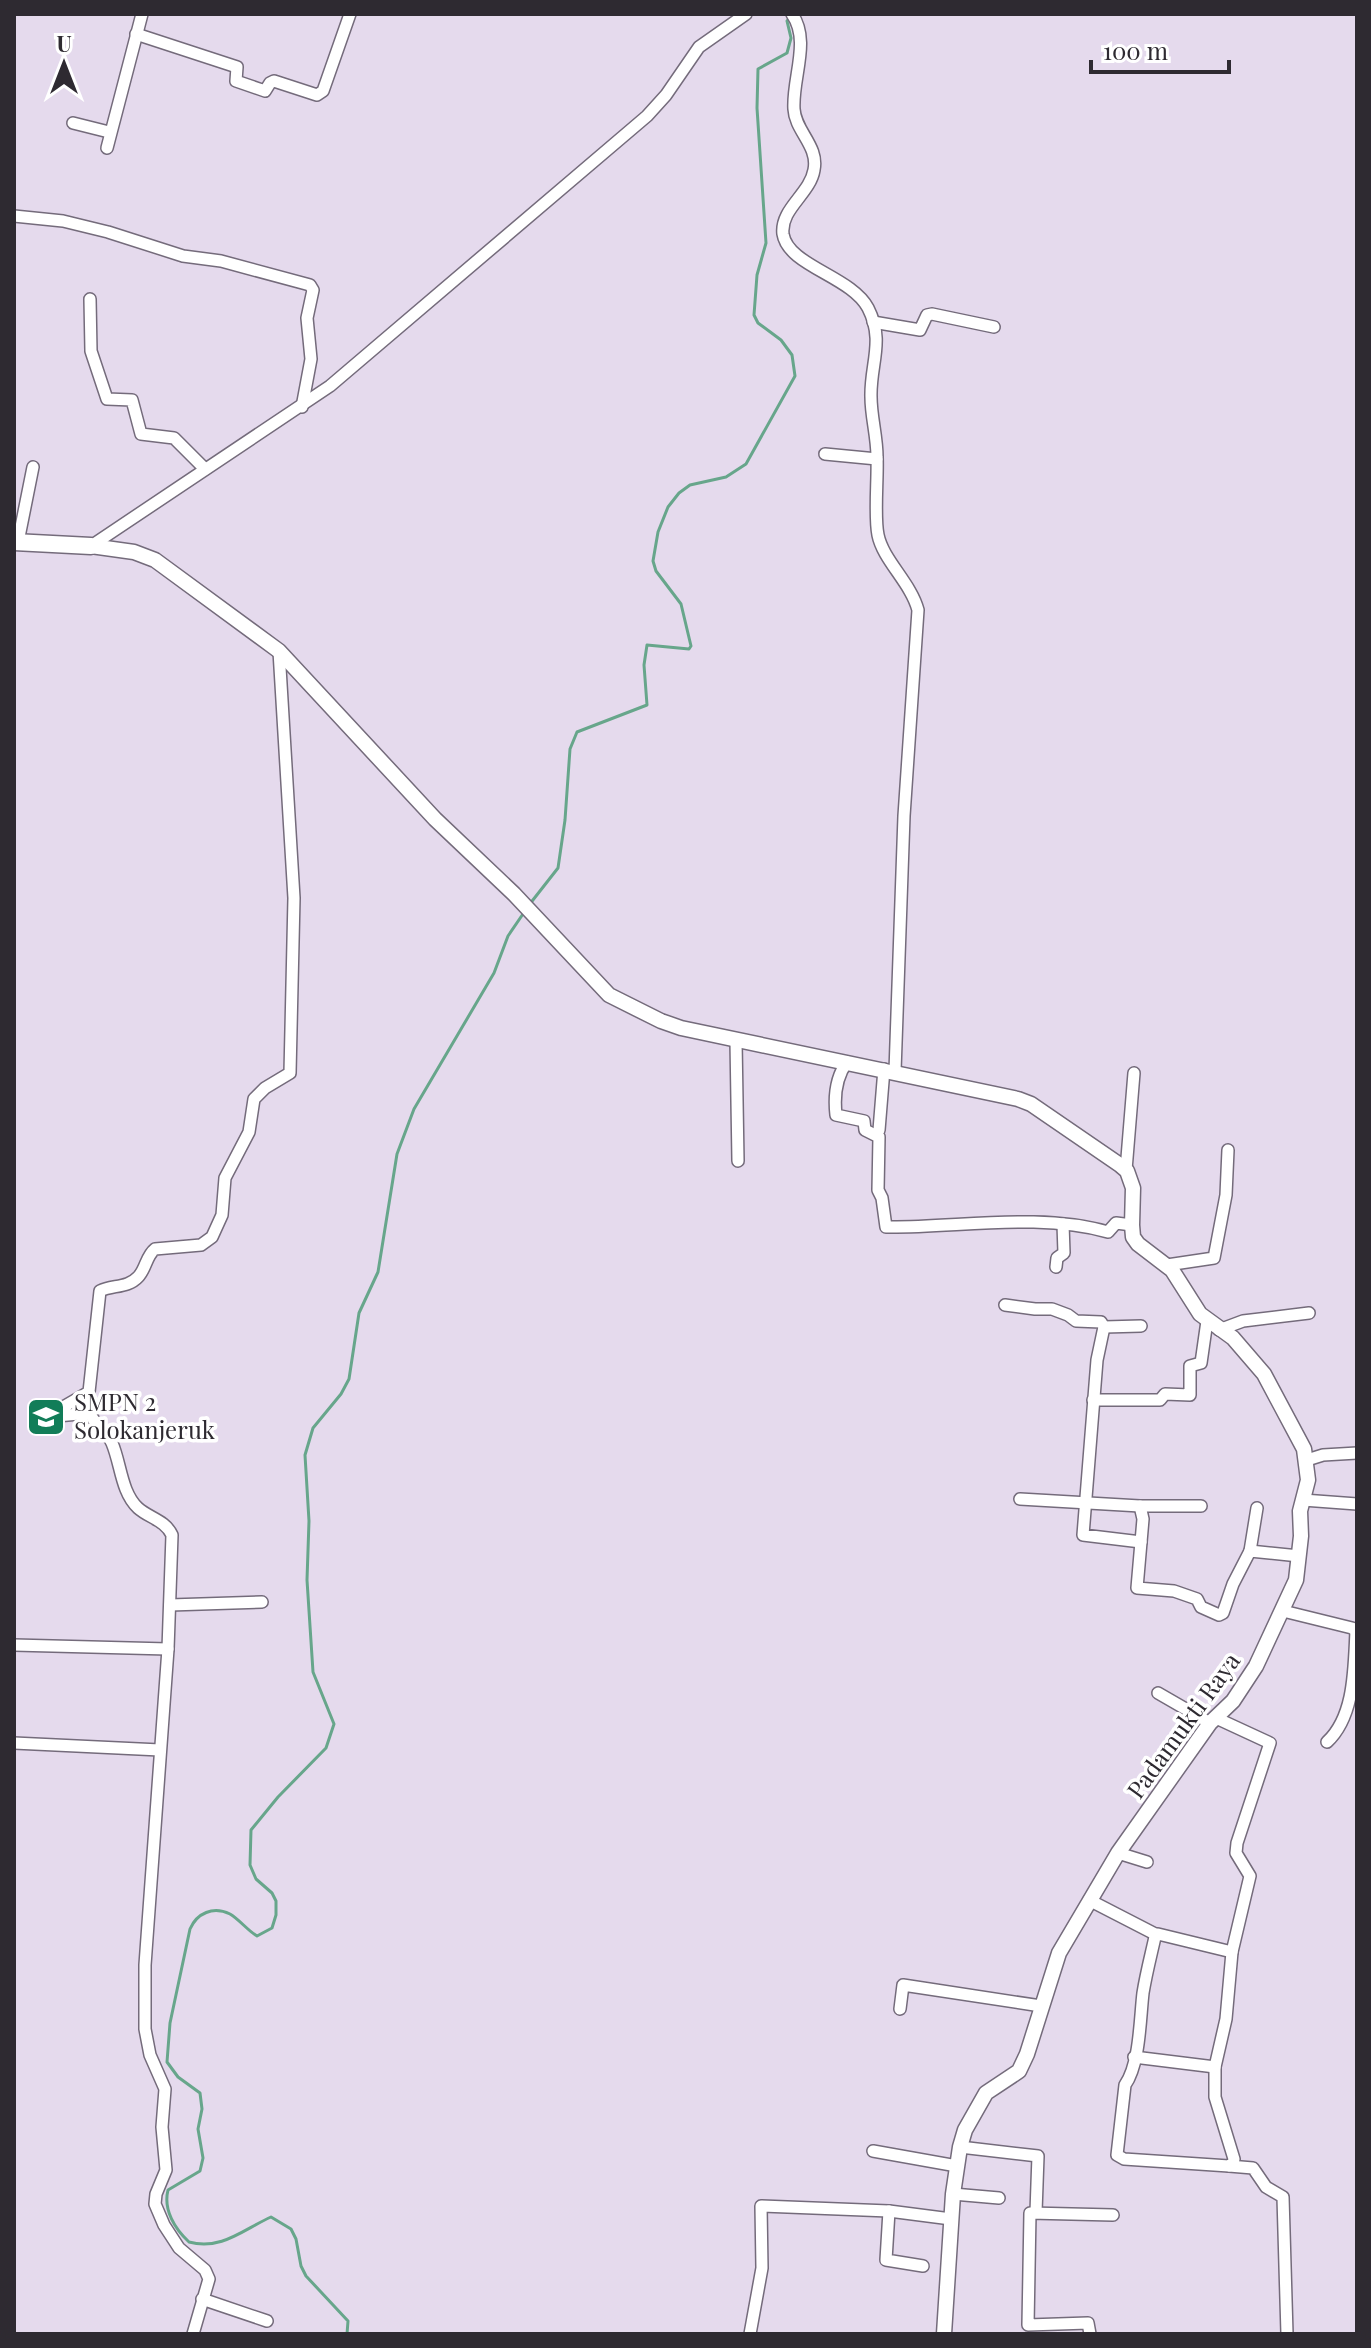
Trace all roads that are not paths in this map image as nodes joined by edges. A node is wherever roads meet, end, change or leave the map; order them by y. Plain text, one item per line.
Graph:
1 (142, 14) edge
2 (350, 14) edge
3 (746, 14) edge
4 (792, 14) edge
5 (136, 34) junction
6 (73, 123) dead end
7 (109, 132) junction
8 (107, 148) dead end
9 (14, 216) edge
10 (90, 299) dead end
11 (873, 322) junction
12 (994, 327) dead end
13 (302, 407) junction
14 (825, 454) dead end
15 (877, 459) junction
16 (33, 467) dead end
17 (205, 469) junction
18 (16, 542) edge
19 (91, 546) junction
20 (279, 651) junction
21 (736, 1041) junction
22 (847, 1062) junction
23 (889, 1070) junction
24 (1134, 1073) dead end
25 (879, 1130) dead end
26 (1228, 1150) dead end
27 (738, 1161) dead end
28 (1126, 1170) junction
29 (1063, 1224) junction
30 (1132, 1225) junction
31 (1167, 1265) junction
32 (1056, 1267) dead end
33 (1005, 1305) dead end
34 (1309, 1313) dead end
35 (1213, 1325) junction
36 (1141, 1326) dead end
37 (1104, 1327) junction
38 (1093, 1400) junction
39 (1357, 1453) edge
40 (1307, 1460) junction
41 (1020, 1499) dead end
42 (1303, 1500) junction
43 (1085, 1503) junction
44 (1357, 1504) edge
45 (1140, 1506) junction
46 (1201, 1506) dead end
47 (1257, 1508) dead end
48 (1141, 1542) junction
49 (1250, 1551) junction
50 (1299, 1556) junction
51 (262, 1602) dead end
52 (170, 1605) junction
53 (1283, 1611) junction
54 (14, 1645) edge
55 (168, 1649) junction
56 (1158, 1693) dead end
57 (1213, 1720) junction
58 (1327, 1742) dead end
59 (14, 1743) edge
60 (160, 1750) junction
61 (1118, 1853) junction
62 (1147, 1862) dead end
63 (1089, 1900) junction
64 (1157, 1935) junction
65 (1232, 1952) junction
66 (1036, 2005) junction
67 (900, 2009) dead end
68 (1134, 2057) junction
69 (1215, 2067) junction
70 (960, 2147) junction
71 (873, 2151) dead end
72 (957, 2166) junction
73 (1229, 2166) junction
74 (953, 2194) junction
75 (999, 2198) dead end
76 (889, 2211) junction
77 (1036, 2212) junction
78 (1113, 2215) dead end
79 (951, 2219) junction
80 (923, 2266) dead end
81 (202, 2299) junction
82 (267, 2321) dead end
83 (193, 2334) edge
84 (750, 2334) edge
85 (944, 2334) edge
86 (1090, 2334) edge
87 (1287, 2334) edge

1 - 5 street
2 - 5 street
3 - 13 street
4 - 11 street
5 - 7 street
6 - 7 street
7 - 8 street
9 - 13 street
10 - 17 street
11 - 12 street
11 - 15 street
13 - 17 street
14 - 15 street
15 - 23 street
16 - 18 street
17 - 19 street
18 - 19 main road
19 - 20 street
20 - 21 street
20 - 52 street
21 - 22 street
21 - 27 street
22 - 23 street
22 - 29 street
23 - 25 street
23 - 28 street
24 - 28 street
26 - 31 street
28 - 30 street
29 - 30 street
29 - 32 street
30 - 31 street
31 - 35 street
33 - 37 street
34 - 35 street
35 - 38 street
35 - 40 street
36 - 37 street
37 - 38 street
38 - 43 street
39 - 40 street
40 - 42 street, Padamukti Raya
41 - 43 street
42 - 44 street
42 - 50 street, Padamukti Raya
43 - 45 street
43 - 48 street
45 - 46 street
45 - 48 street
47 - 49 street
48 - 49 street
49 - 50 street
50 - 53 street, Padamukti Raya
51 - 52 street
52 - 55 street
53 - 57 street, Padamukti Raya
53 - 58 street
54 - 55 street
55 - 60 street
56 - 57 street
57 - 61 street, Padamukti Raya
57 - 65 street
59 - 60 street
60 - 81 street
61 - 62 street
61 - 63 street, Padamukti Raya
63 - 64 street
63 - 66 street, Padamukti Raya
64 - 65 street
64 - 68 street
65 - 69 street
66 - 67 street
66 - 70 street, Padamukti Raya
68 - 69 street
68 - 73 street
69 - 73 street
70 - 72 street, Padamukti Raya
70 - 77 street
71 - 72 street
72 - 74 street, Padamukti Raya
73 - 87 street
74 - 75 street
74 - 79 street, Padamukti Raya
76 - 79 street
76 - 80 street
76 - 84 street
77 - 78 street
77 - 86 street
79 - 85 street, Padamukti Raya
81 - 82 street
81 - 83 street

